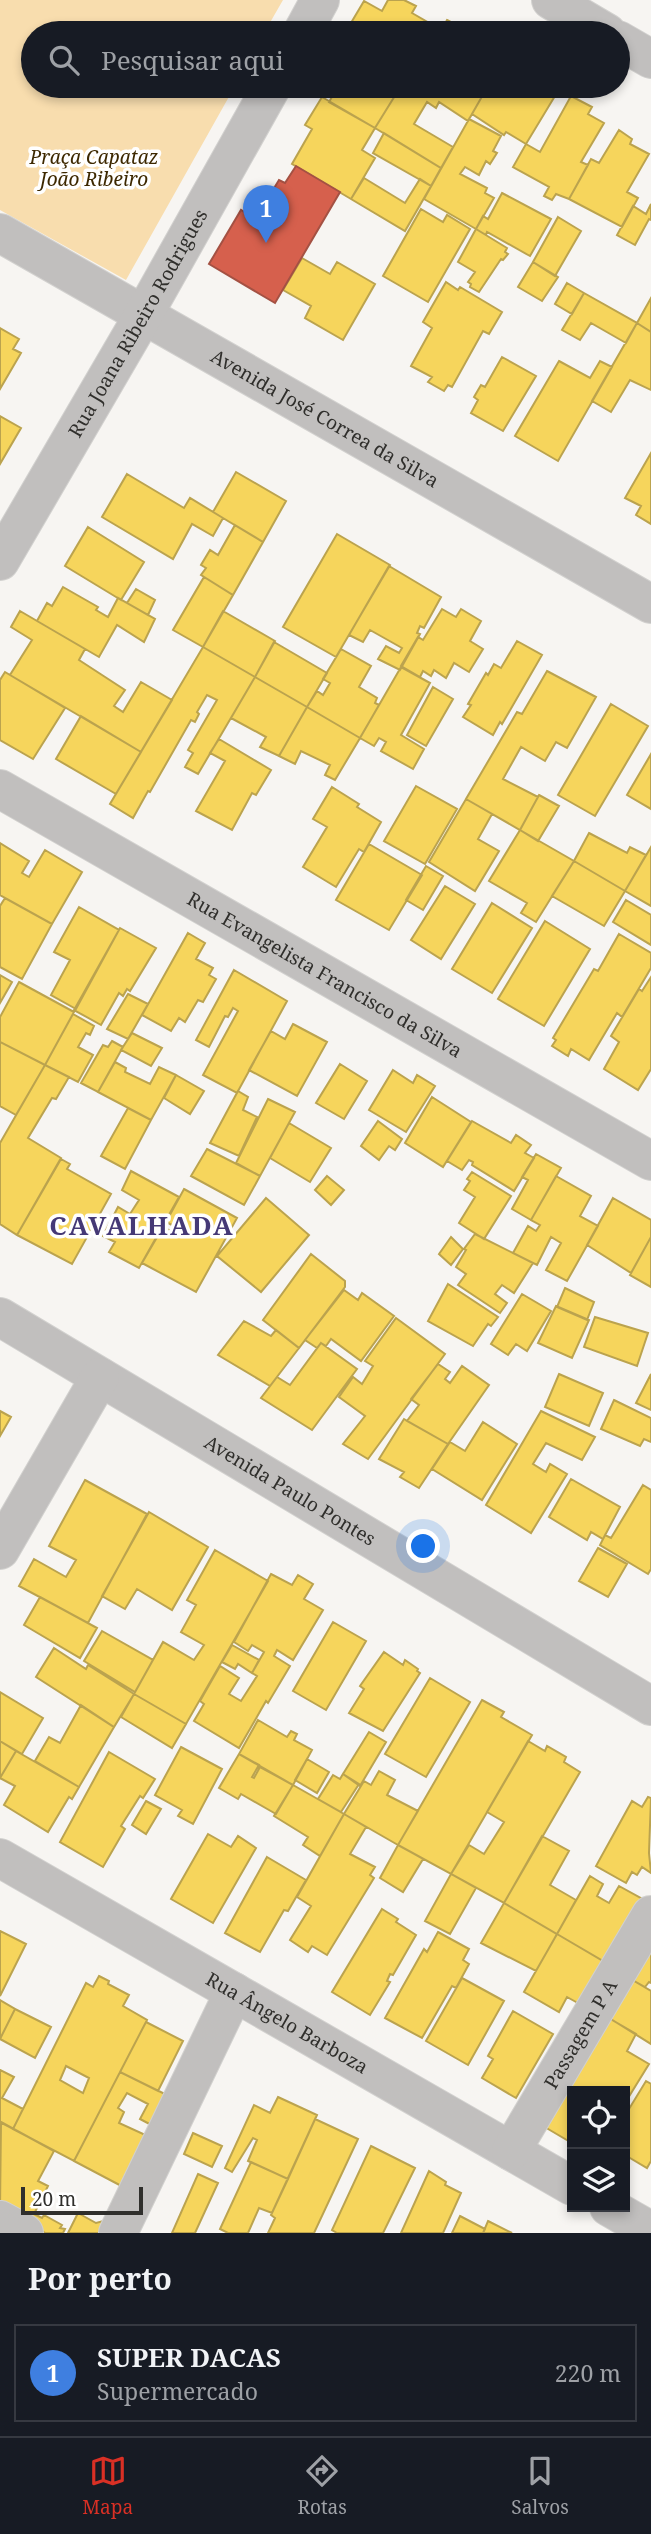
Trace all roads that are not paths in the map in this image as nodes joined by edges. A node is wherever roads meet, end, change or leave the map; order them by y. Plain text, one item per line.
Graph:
1 (320, 0) edge
2 (551, 0) edge
3 (309, 21) edge
4 (587, 21) edge
5 (630, 47) edge
6 (651, 59) edge
7 (265, 98) edge
8 (0, 233) edge
9 (144, 314) junction
10 (0, 561) edge
11 (651, 604) edge
12 (0, 789) edge
13 (651, 1161) edge
14 (0, 1317) edge
15 (100, 1377) junction
16 (0, 1549) edge
17 (651, 1706) edge
18 (0, 1858) edge
19 (651, 1915) edge
20 (234, 1992) junction
21 (511, 2151) junction
22 (567, 2183) edge
23 (618, 2212) edge
24 (0, 2220) edge
25 (651, 2231) edge
26 (24, 2233) edge
27 (118, 2233) edge

1 - 3 street
2 - 4 street
5 - 6 street
7 - 9 street, Rua Joana Ribeiro Rodrigues
8 - 9 street, Avenida José Correa da Silva
9 - 10 street, Rua Joana Ribeiro Rodrigues
9 - 11 street, Avenida José Correa da Silva
12 - 13 street, Rua Evangelista Francisco da Silva
14 - 15 street, Avenida Paulo Pontes
15 - 16 street
15 - 17 street, Avenida Paulo Pontes
18 - 20 street, Rua Ângelo Barboza
19 - 21 street, Passagem P A
20 - 21 street, Rua Ângelo Barboza
20 - 27 street
21 - 22 street, Rua Ângelo Barboza
23 - 25 street
24 - 26 street

